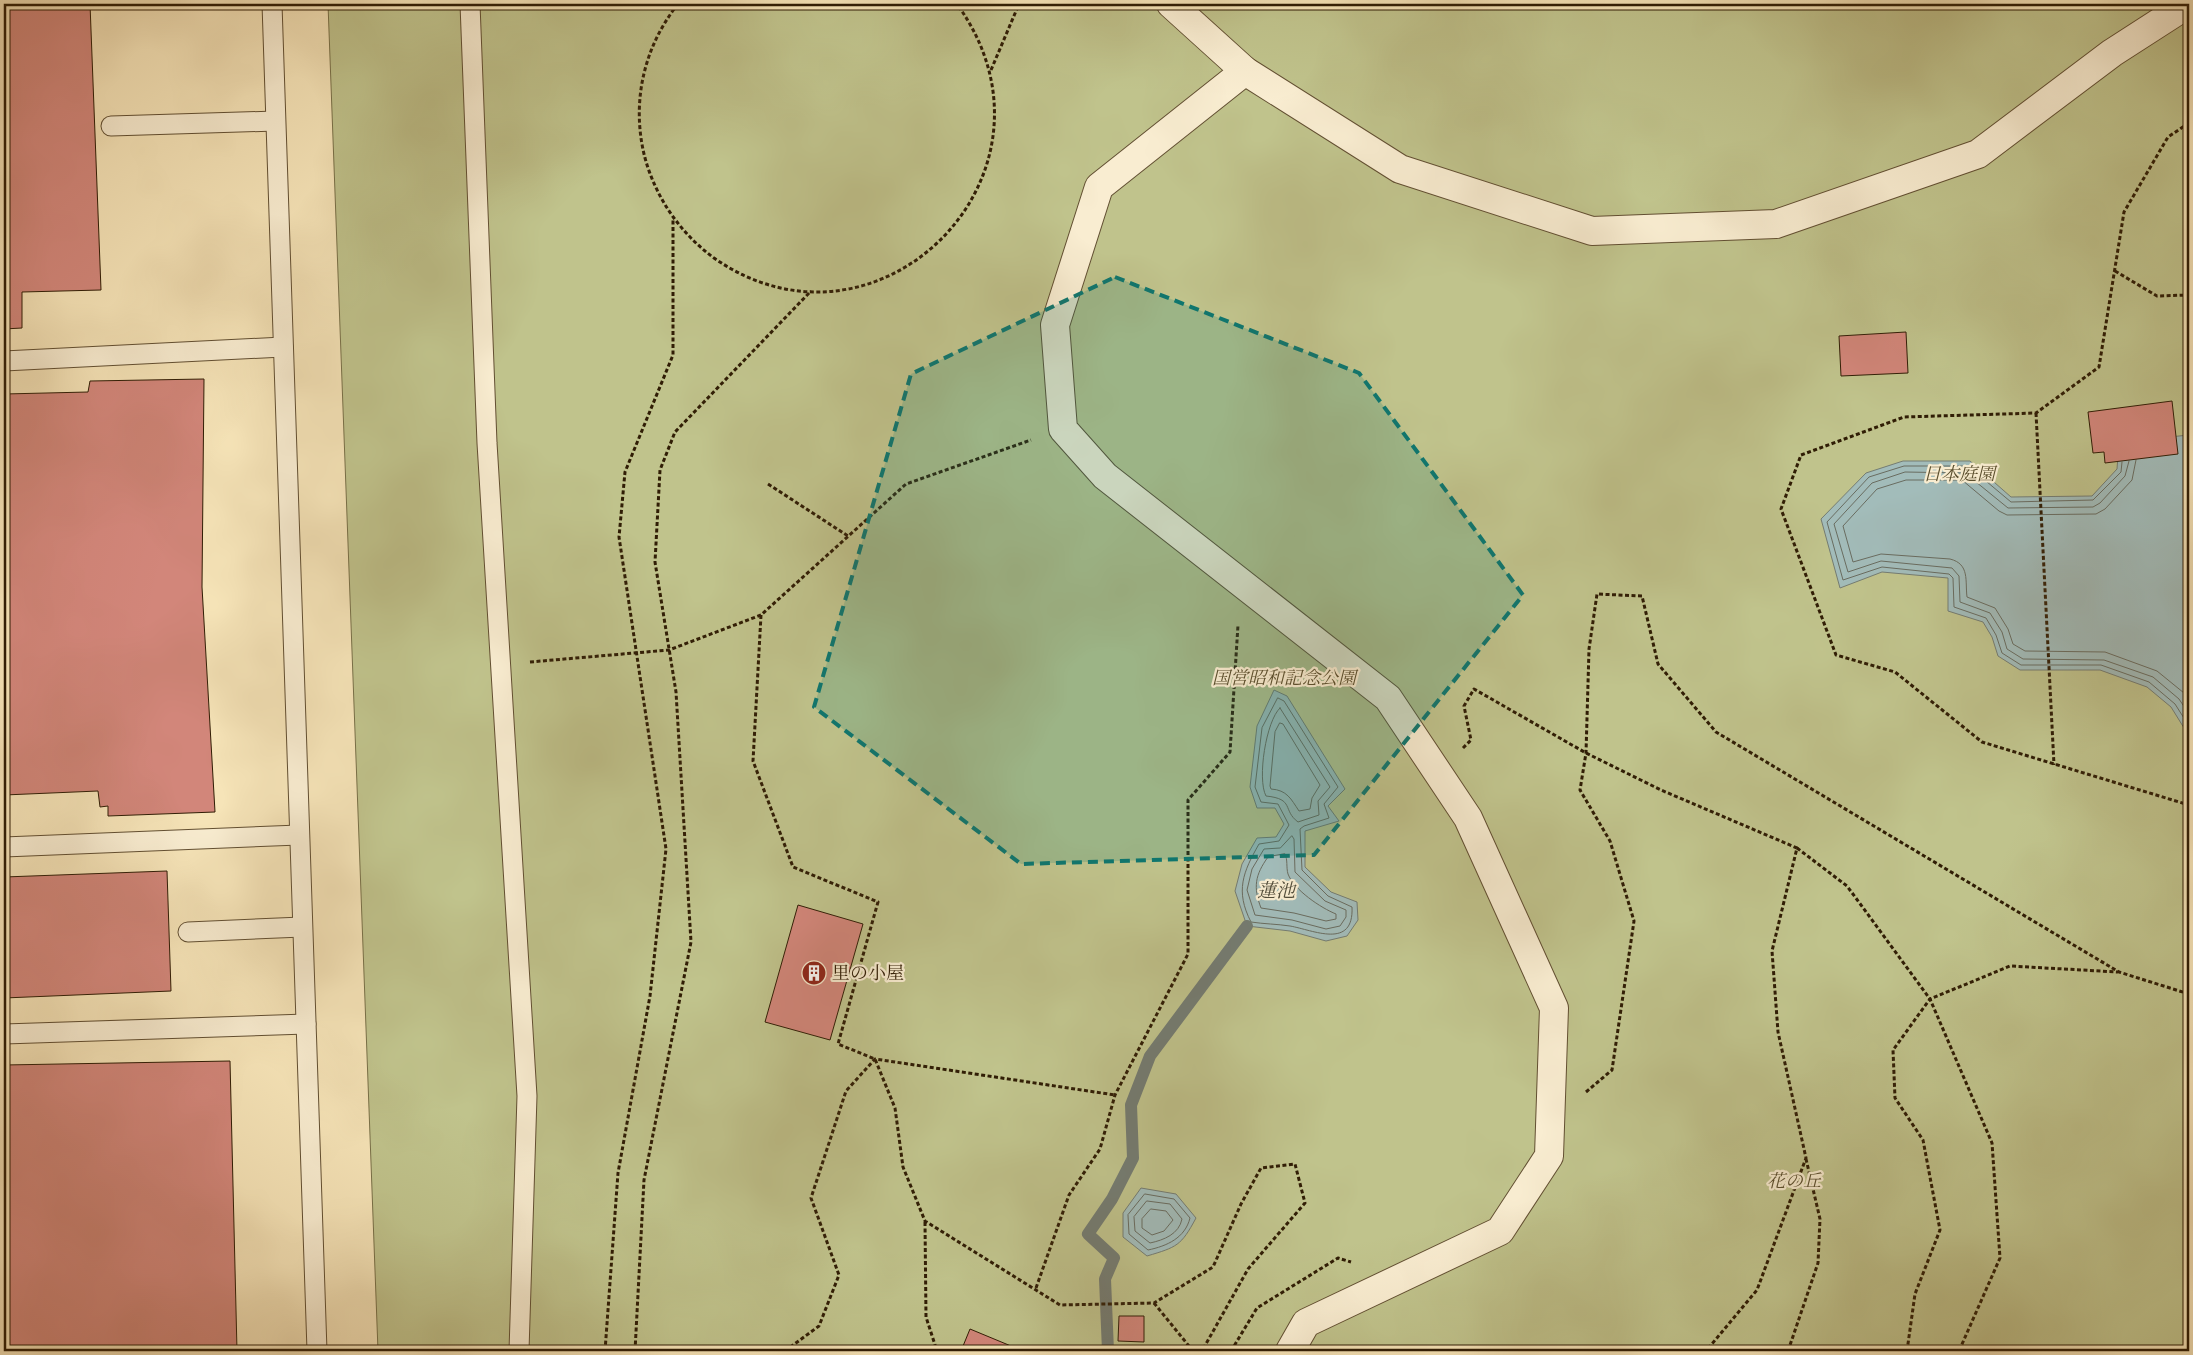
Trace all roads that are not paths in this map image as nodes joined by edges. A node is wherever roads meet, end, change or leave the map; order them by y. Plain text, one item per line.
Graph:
1 (272, 4) edge
2 (470, 4) edge
3 (1171, 4) edge
4 (2188, 4) edge
5 (1246, 71) junction
6 (276, 121) junction
7 (111, 126) dead end
8 (283, 347) junction
9 (4, 361) edge
10 (299, 835) junction
11 (4, 847) edge
12 (302, 927) junction
13 (188, 932) dead end
14 (306, 1024) junction
15 (4, 1034) edge
16 (317, 1351) edge
17 (519, 1351) edge
18 (1290, 1351) edge

1 - 6 lane
2 - 17 lane
3 - 5 street
4 - 5 street
5 - 18 street
6 - 7 lane
6 - 8 lane
8 - 9 lane
8 - 10 lane
10 - 11 lane
10 - 12 lane
12 - 13 lane
12 - 14 lane
14 - 15 lane
14 - 16 lane

